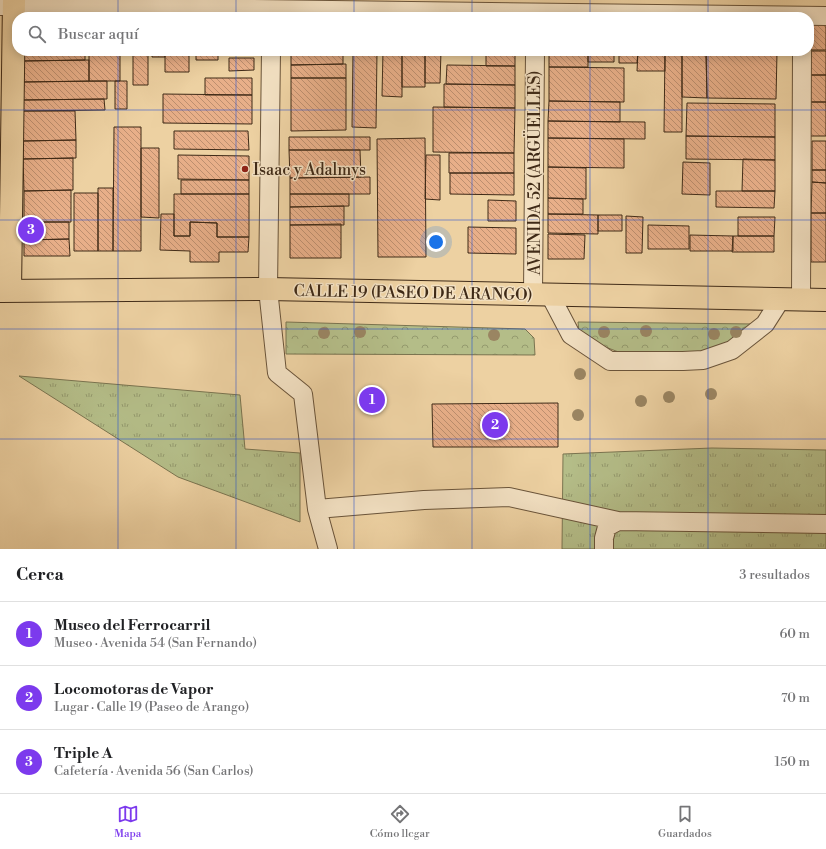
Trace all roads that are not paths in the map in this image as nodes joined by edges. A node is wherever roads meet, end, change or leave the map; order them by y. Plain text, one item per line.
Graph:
1 (9, 4) edge
2 (271, 9) edge
3 (535, 10) edge
4 (802, 11) edge
5 (814, 14) edge
6 (826, 16) edge
7 (271, 56) edge
8 (535, 56) edge
9 (802, 56) edge
10 (268, 289) junction
11 (5, 291) edge
12 (541, 294) junction
13 (791, 299) junction
14 (826, 300) edge
15 (317, 509) junction
16 (618, 521) junction
17 (826, 524) edge
18 (328, 549) edge
19 (604, 549) edge

1 - 2 street
1 - 11 main road
2 - 3 street
3 - 4 street
5 - 6 street
7 - 10 street
8 - 12 street, AVENIDA 52 (ARGÜELLES)
9 - 13 street
10 - 11 main road, CALLE 19 (PASEO DE ARANGO)
10 - 12 main road, CALLE 19 (PASEO DE ARANGO)
10 - 15 street
12 - 13 main road, CALLE 19 (PASEO DE ARANGO)
12 - 13 street
13 - 14 main road, CALLE 19 (PASEO DE ARANGO)
15 - 16 street
15 - 18 street
16 - 17 street
16 - 19 street

